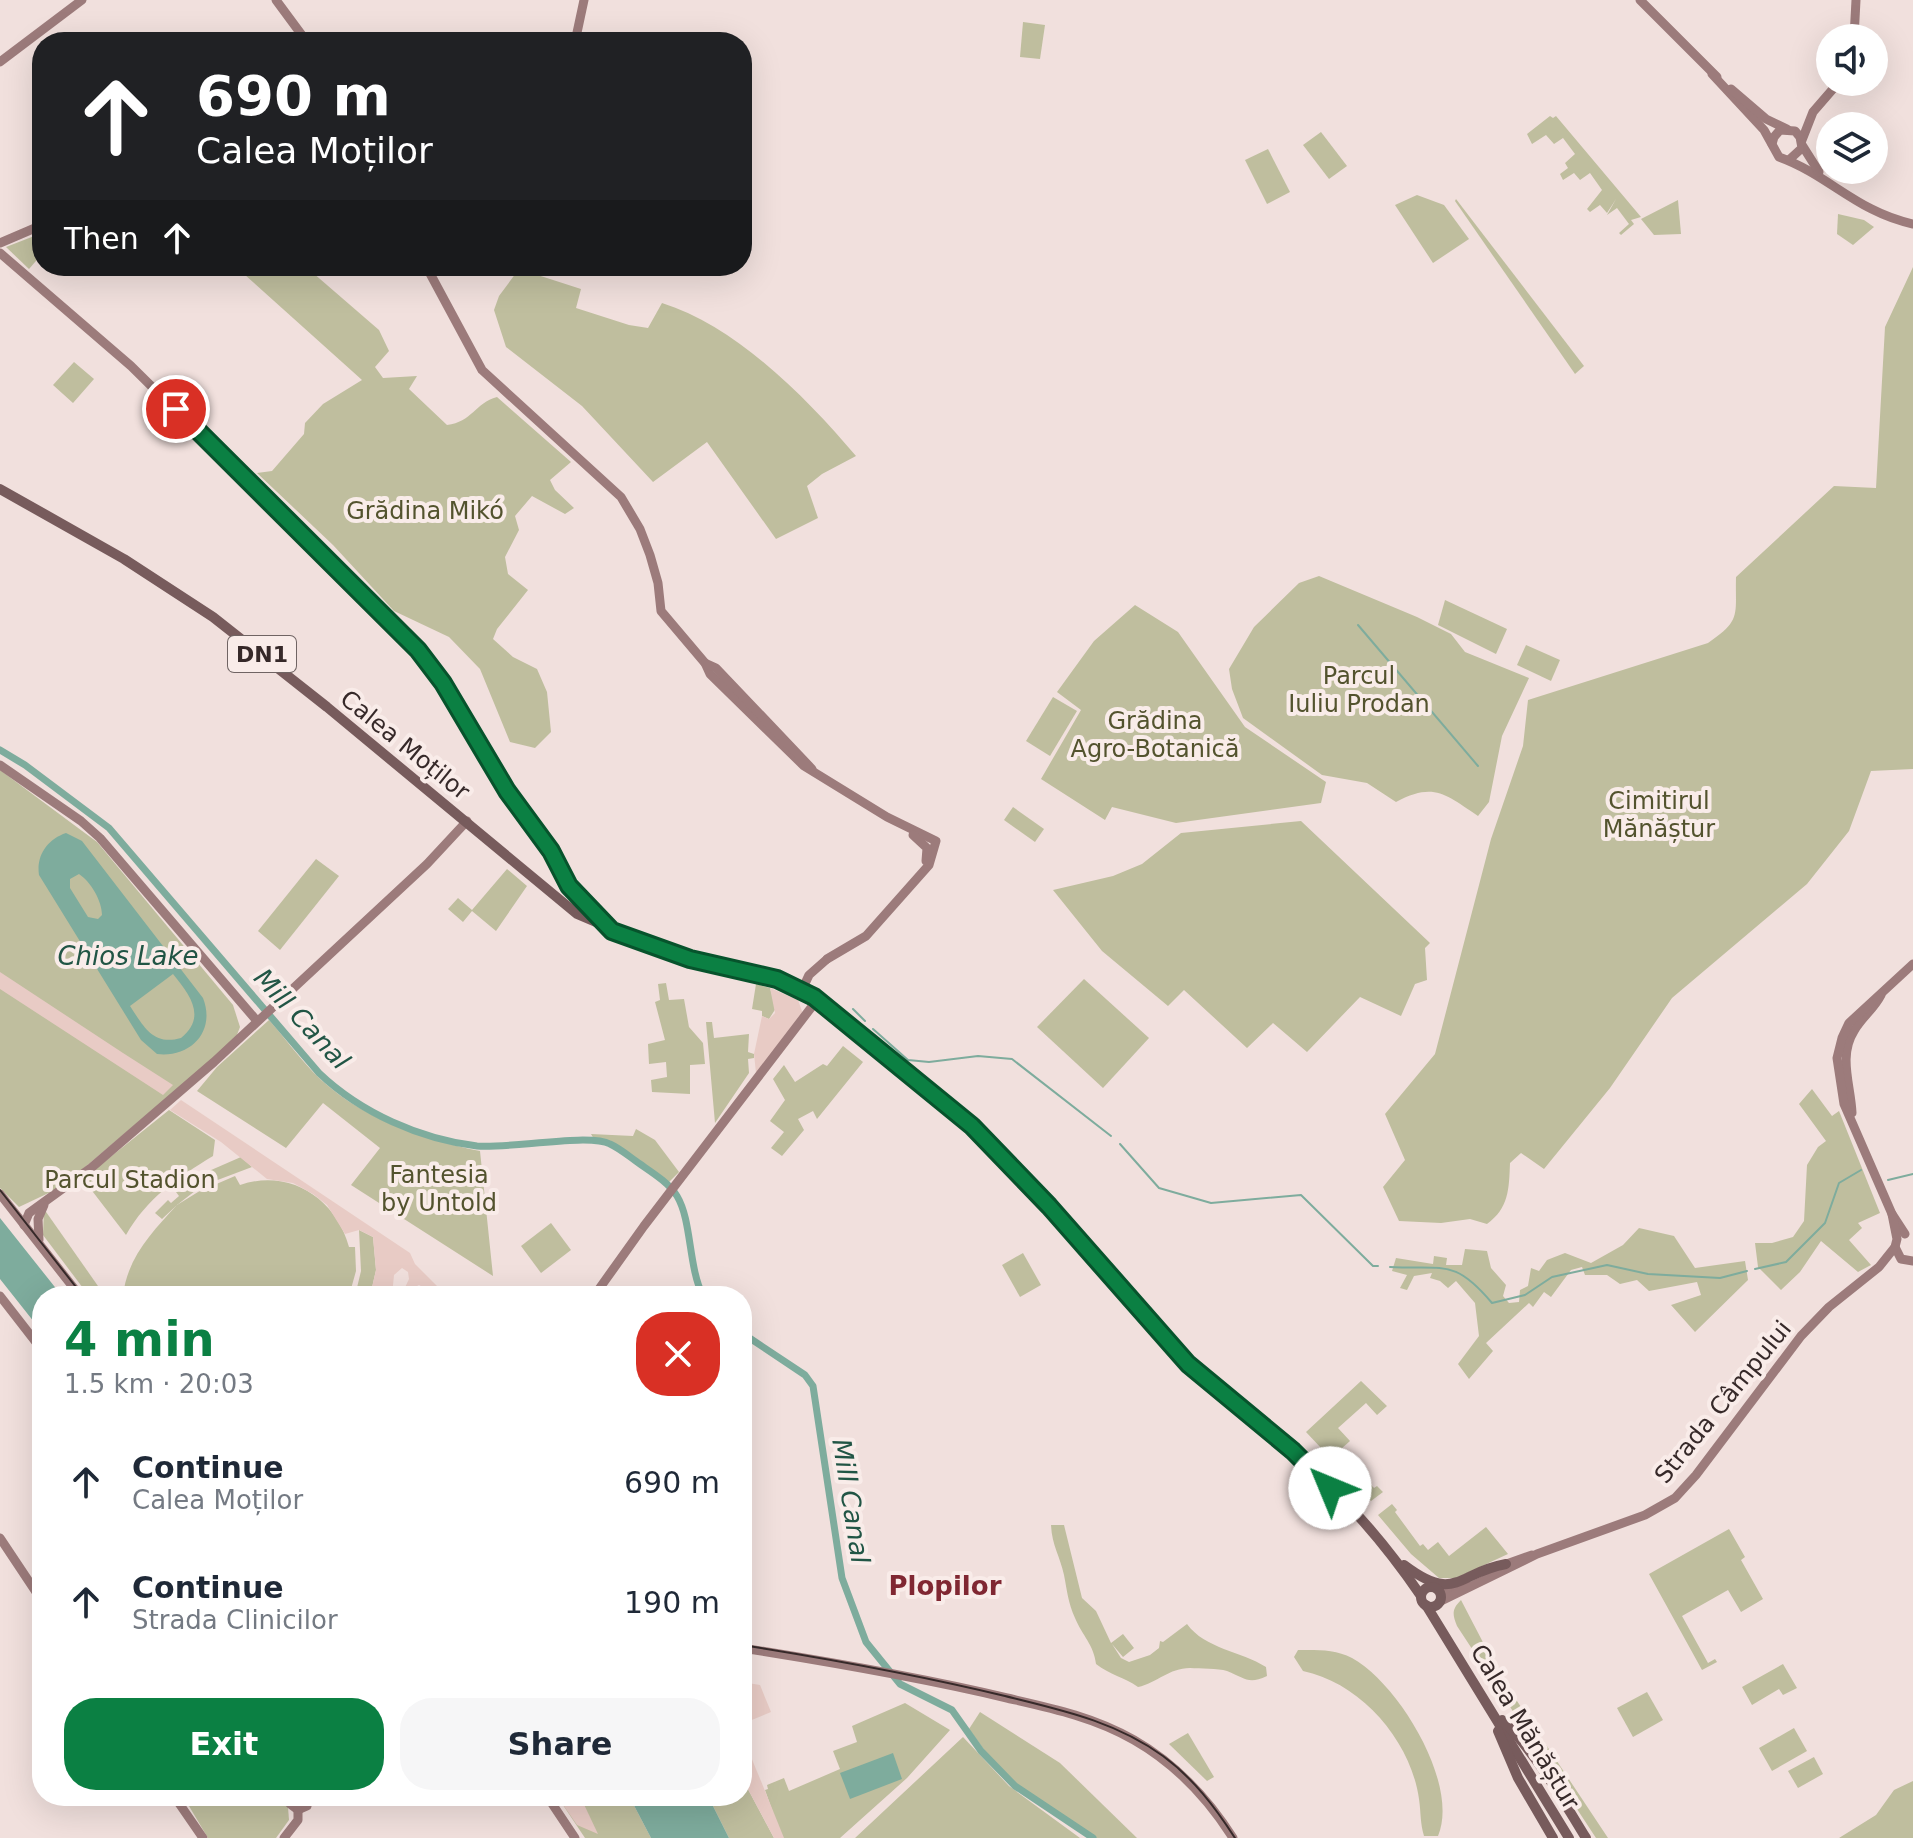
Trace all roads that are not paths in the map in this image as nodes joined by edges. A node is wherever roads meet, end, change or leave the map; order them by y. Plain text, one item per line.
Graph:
1 (82, 0) edge
2 (276, 0) edge
3 (584, 0) edge
4 (1640, 0) edge
5 (1856, 0) edge
6 (1855, 24) edge
7 (40, 32) edge
8 (300, 32) edge
9 (577, 32) edge
10 (32, 38) edge
11 (0, 62) edge
12 (1712, 74) junction
13 (1827, 96) edge
14 (1813, 112) junction
15 (1787, 129) junction
16 (1802, 143) junction
17 (1772, 145) junction
18 (1790, 159) junction
19 (1816, 165) edge
20 (1816, 175) edge
21 (1830, 184) edge
22 (1913, 224) edge
23 (32, 229) edge
24 (0, 243) edge
25 (0, 253) edge
26 (431, 276) edge
27 (0, 489) edge
28 (0, 765) edge
29 (887, 817) junction
30 (467, 821) junction
31 (922, 874) junction
32 (612, 931) junction
33 (1913, 964) edge
34 (802, 989) junction
35 (817, 1000) junction
36 (265, 1015) junction
37 (0, 1194) edge
38 (46, 1202) junction
39 (38, 1219) junction
40 (26, 1227) junction
41 (1902, 1239) edge
42 (40, 1244) junction
43 (1909, 1262) edge
44 (1879, 1267) junction
45 (72, 1286) edge
46 (601, 1286) edge
47 (0, 1296) edge
48 (32, 1337) edge
49 (0, 1538) edge
50 (1537, 1554) junction
51 (1395, 1559) junction
52 (1506, 1564) junction
53 (32, 1586) edge
54 (1434, 1588) junction
55 (1423, 1601) junction
56 (1439, 1602) junction
57 (1449, 1641) junction
58 (752, 1650) edge
59 (1489, 1707) junction
60 (181, 1806) edge
61 (293, 1806) edge
62 (307, 1806) edge
63 (554, 1806) edge
64 (298, 1810) junction
65 (203, 1838) edge
66 (284, 1838) edge
67 (575, 1838) edge
68 (1233, 1838) edge
69 (1553, 1838) edge
70 (1569, 1838) edge
71 (1586, 1838) edge

1 - 7 main road
2 - 8 main road
3 - 9 main road
4 - 12 main road
5 - 6 main road
10 - 11 main road
12 - 15 main road
12 - 17 main road
13 - 14 main road
14 - 15 main road
14 - 16 main road
15 - 16 main road
15 - 17 main road
16 - 18 main road
16 - 19 main road
17 - 18 main road
18 - 20 main road
21 - 22 main road
23 - 24 main road
25 - 32 main road
26 - 29 main road
27 - 30 main road, Calea Moților / DN1
28 - 36 main road
29 - 31 main road
29 - 31 main road
30 - 32 main road, Calea Moților / DN1
30 - 36 main road
31 - 34 main road
32 - 34 main road, Calea Moților / DN1
33 - 41 main road
34 - 35 main road, Calea Mănăștur / DN1
35 - 46 main road
35 - 51 main road, Calea Mănăștur / DN1
36 - 38 main road
37 - 40 main road
38 - 39 main road
38 - 40 main road
39 - 40 main road
39 - 42 main road
40 - 42 main road
41 - 43 main road
41 - 44 main road, Strada Câmpului
42 - 45 main road
43 - 44 main road, Strada Câmpului
44 - 50 main road, Strada Câmpului
47 - 48 main road
49 - 53 main road
50 - 52 main road, Strada Câmpului
50 - 56 main road, Strada Câmpului
51 - 52 main road
51 - 54 main road, Calea Mănăștur / DN1
51 - 55 main road, Calea Mănăștur / DN1
51 - 57 main road
52 - 54 main road, Strada Câmpului
54 - 55 main road
54 - 56 main road, Calea Mănăștur / DN1
55 - 56 main road
55 - 57 main road, Calea Mănăștur / DN1
56 - 57 main road, Calea Mănăștur / DN1
57 - 59 main road, Calea Mănăștur / DN1
58 - 68 main road
59 - 69 main road
59 - 70 main road, Calea Mănăștur / DN1
59 - 71 main road
60 - 65 main road
61 - 64 main road
62 - 64 main road
63 - 67 main road
64 - 66 main road

